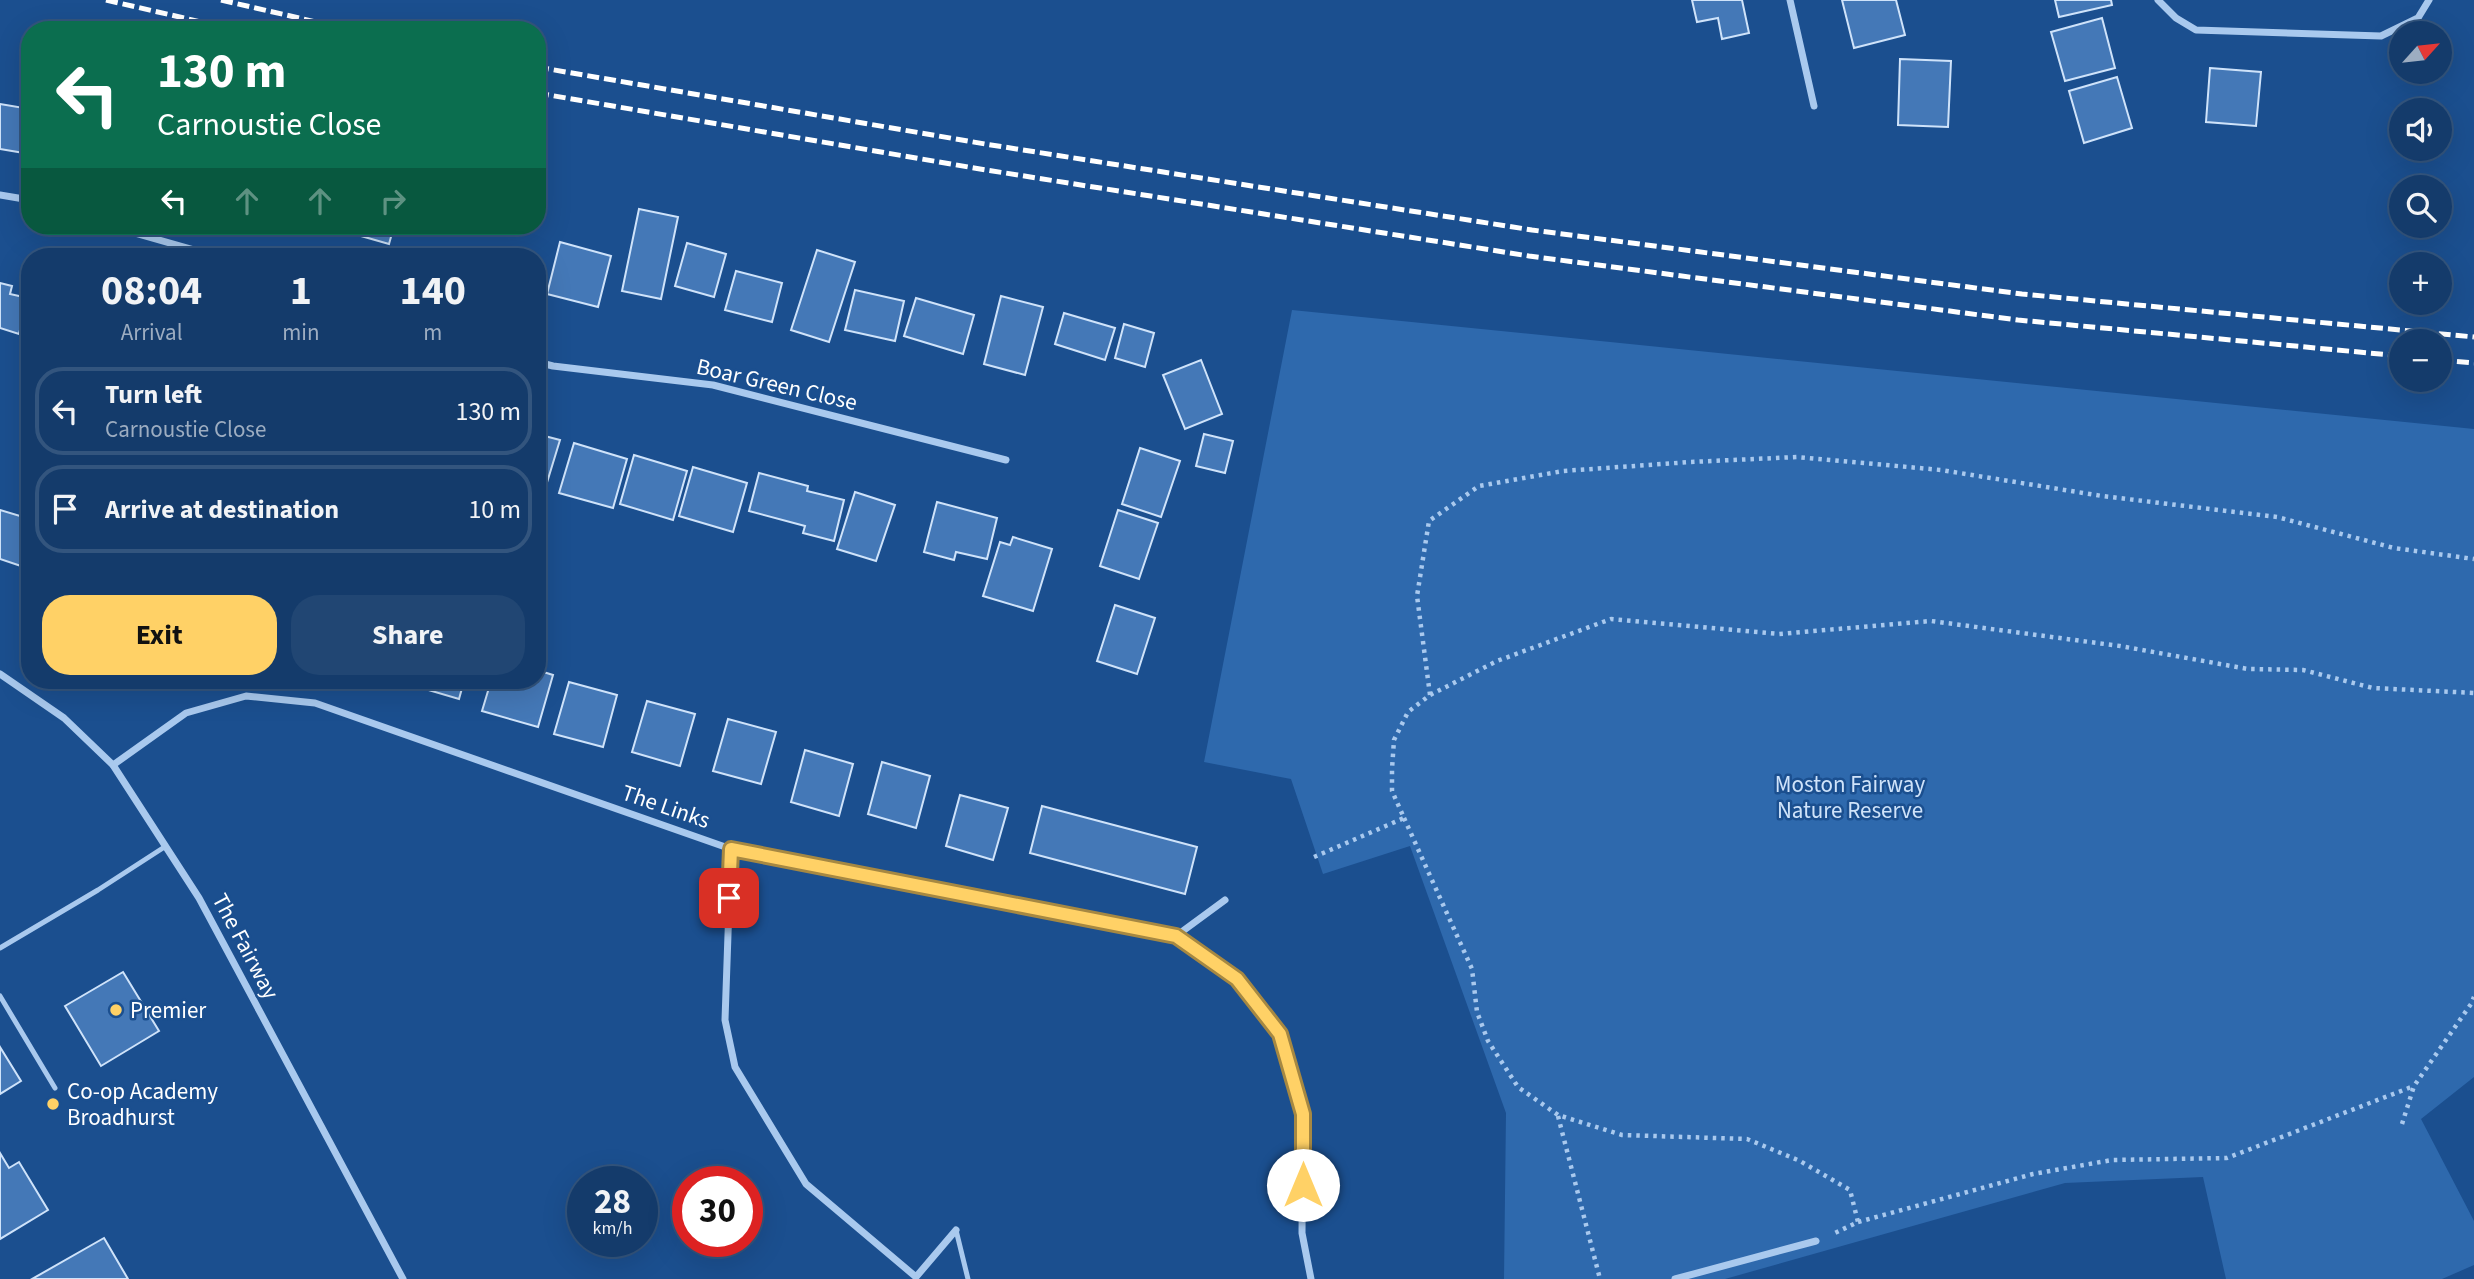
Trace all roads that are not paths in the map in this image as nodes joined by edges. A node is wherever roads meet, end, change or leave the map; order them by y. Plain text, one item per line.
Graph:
1 (1790, 0) edge
2 (2158, 0) edge
3 (2430, 0) edge
4 (1814, 106) dead end
5 (0, 195) edge
6 (21, 198) edge
7 (142, 235) edge
8 (187, 248) edge
9 (546, 364) edge
10 (1006, 460) dead end
11 (0, 674) edge
12 (21, 688) edge
13 (22, 689) edge
14 (113, 765) junction
15 (166, 846) junction
16 (731, 849) junction
17 (1225, 900) dead end
18 (1176, 936) junction
19 (0, 948) edge
20 (0, 996) edge
21 (55, 1088) dead end
22 (956, 1230) joint
23 (1816, 1241) road end
24 (403, 1279) edge
25 (968, 1279) edge
26 (1311, 1279) edge
27 (1675, 1279) edge

1 - 4 street
2 - 3 street
5 - 6 street
7 - 8 street
9 - 10 street, Boar Green Close
11 - 12 street, The Fairway
13 - 14 street, The Fairway
14 - 15 street, The Fairway
14 - 16 street, The Links
15 - 19 lane
15 - 24 street, The Fairway
16 - 18 street, The Links
16 - 22 street
17 - 18 street
18 - 26 street, The Links
20 - 21 lane
22 - 25 lane
23 - 27 street

